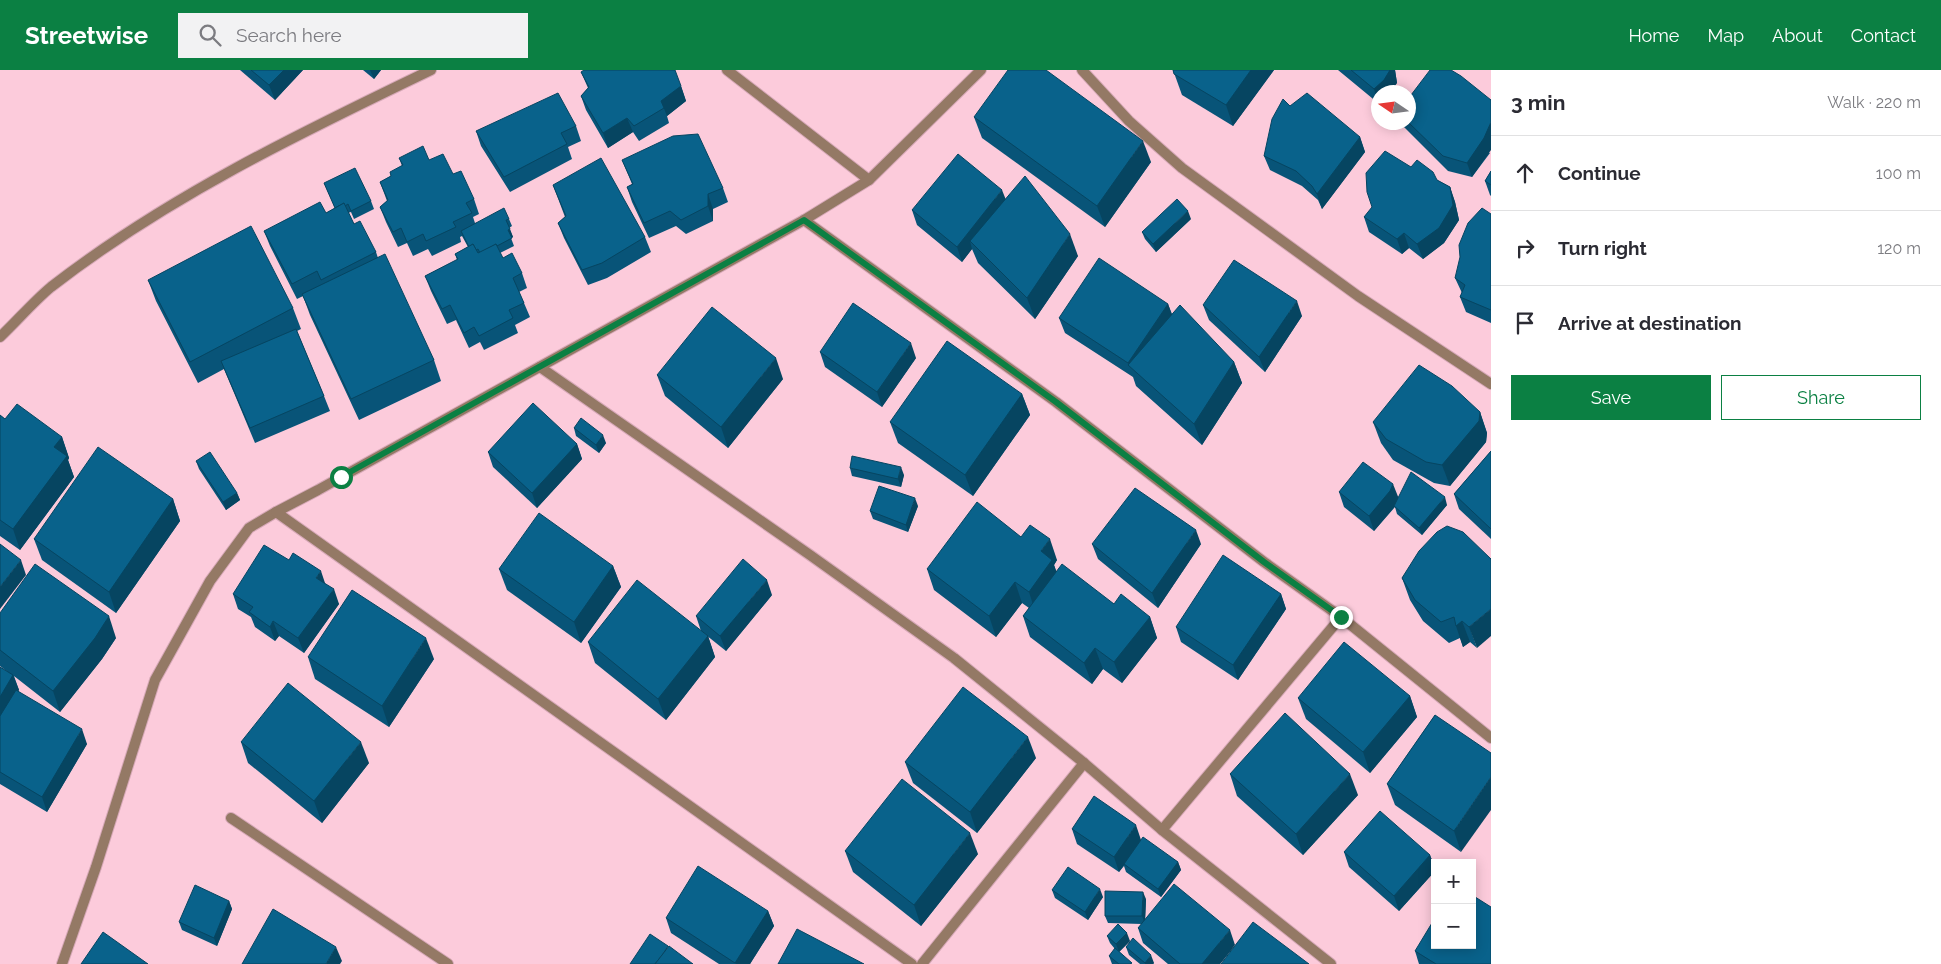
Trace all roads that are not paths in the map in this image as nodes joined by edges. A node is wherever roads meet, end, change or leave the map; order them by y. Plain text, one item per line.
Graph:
1 (432, 70) edge
2 (727, 70) edge
3 (981, 70) edge
4 (1082, 70) edge
5 (869, 180) junction
6 (804, 220) junction
7 (0, 337) edge
8 (540, 367) junction
9 (1491, 384) edge
10 (276, 512) junction
11 (1341, 617) junction
12 (1491, 738) edge
13 (1084, 763) junction
14 (231, 818) dead end
15 (1162, 830) junction
16 (62, 964) edge
17 (448, 964) edge
18 (912, 964) edge
19 (922, 964) edge
20 (1331, 964) edge

1 - 7 street
2 - 5 street
3 - 5 street
4 - 9 street
5 - 6 street
6 - 8 street
6 - 11 street
8 - 10 street
8 - 13 street
10 - 16 street
10 - 18 street
11 - 12 street
11 - 15 street
13 - 15 street
13 - 19 street
14 - 17 street
15 - 20 street

